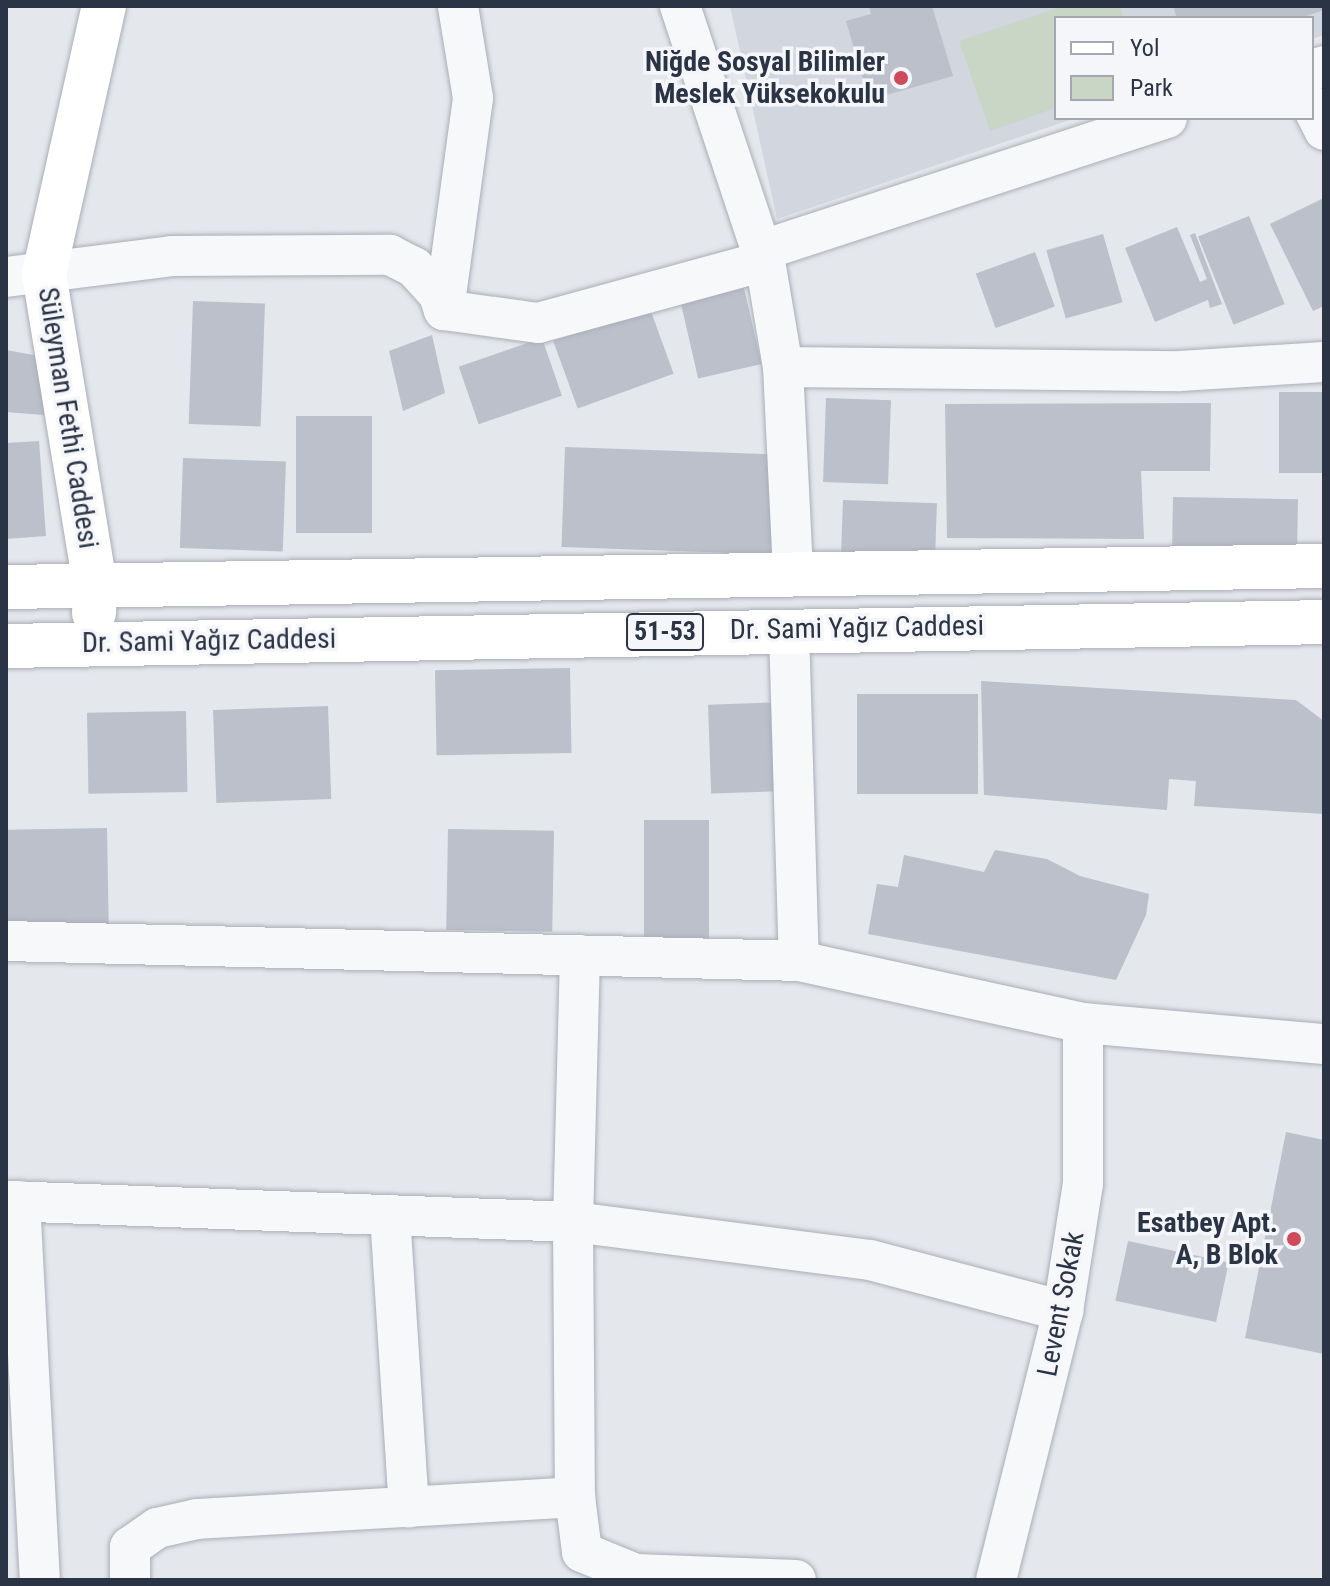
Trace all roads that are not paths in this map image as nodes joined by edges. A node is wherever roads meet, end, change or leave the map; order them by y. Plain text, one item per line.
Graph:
1 (104, 6) edge
2 (458, 6) edge
3 (680, 6) edge
4 (1314, 110) edge
5 (1161, 120) edge
6 (1324, 130) edge
7 (764, 255) junction
8 (25, 276) edge
9 (444, 310) junction
10 (1324, 362) edge
11 (783, 367) junction
12 (1324, 566) edge
13 (793, 575) junction
14 (95, 585) junction
15 (6, 587) edge
16 (1324, 622) edge
17 (789, 630) junction
18 (92, 644) junction
19 (6, 646) edge
20 (6, 941) edge
21 (580, 955) junction
22 (799, 961) junction
23 (1083, 1023) junction
24 (1324, 1044) edge
25 (13, 1201) edge
26 (390, 1215) junction
27 (573, 1222) junction
28 (1063, 1311) junction
29 (575, 1497) junction
30 (409, 1507) junction
31 (40, 1580) edge
32 (130, 1580) edge
33 (796, 1580) edge
34 (996, 1580) edge

1 - 8 main road, Süleyman Fethi Caddesi
2 - 9 street
3 - 7 street
4 - 6 street
5 - 7 street
7 - 9 street
7 - 11 street
8 - 9 street
8 - 14 main road, Süleyman Fethi Caddesi
10 - 11 street
11 - 13 street
12 - 13 main road, Dr. Sami Yağız Caddesi / 51-53
13 - 14 main road, Dr. Sami Yağız Caddesi / 51-53
14 - 15 main road, Dr. Sami Yağız Caddesi / 51-53
14 - 18 main road, Süleyman Fethi Caddesi
16 - 17 main road, Dr. Sami Yağız Caddesi / 51-53
17 - 18 main road, Dr. Sami Yağız Caddesi / 51-53
17 - 22 street
18 - 19 main road, Dr. Sami Yağız Caddesi / 51-53
20 - 21 street
21 - 22 street
21 - 27 street
22 - 23 street
23 - 24 street
23 - 28 street, Levent Sokak
25 - 26 street
25 - 31 street
26 - 27 street
26 - 30 street
27 - 28 street
27 - 29 street
28 - 34 street, Levent Sokak
29 - 30 street
29 - 33 street
30 - 32 street

